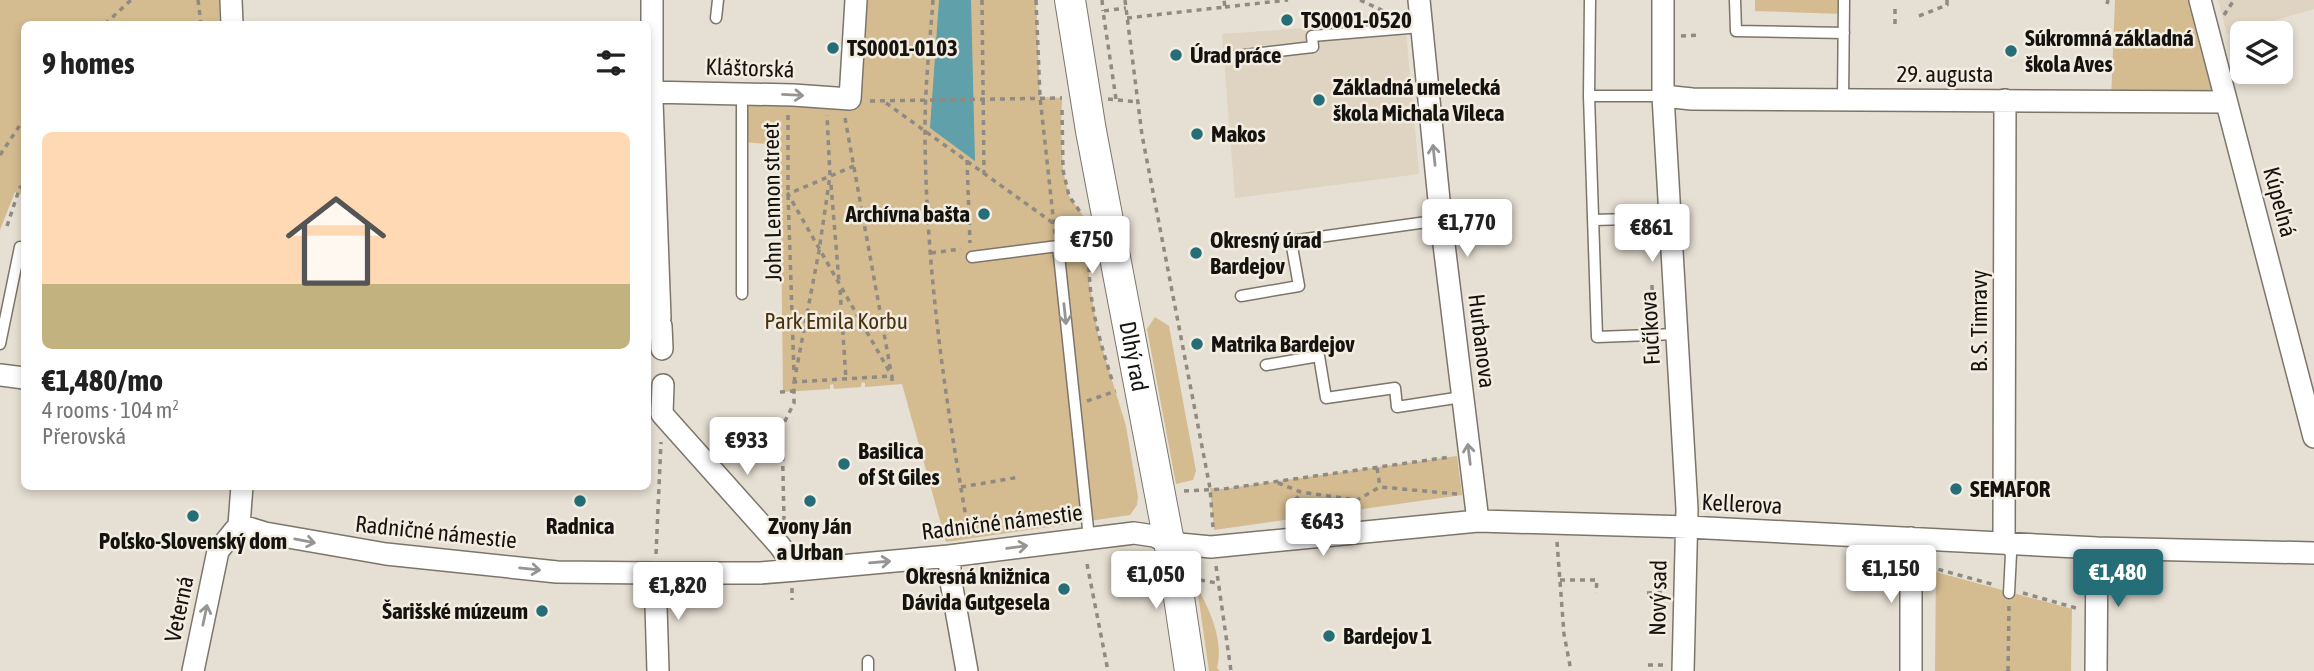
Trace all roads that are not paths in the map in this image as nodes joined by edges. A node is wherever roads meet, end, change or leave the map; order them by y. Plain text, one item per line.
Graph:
1 (231, 0) edge
2 (652, 0) edge
3 (718, 0) edge
4 (856, 0) edge
5 (1070, 0) edge
6 (1419, 0) edge
7 (1590, 0) edge
8 (1662, 0) edge
9 (1735, 0) edge
10 (1844, 0) edge
11 (2200, 0) edge
12 (716, 18) dead end
13 (232, 21) edge
14 (1421, 27) junction
15 (1844, 33) junction
16 (651, 46) edge
17 (1228, 57) dead end
18 (651, 91) edge
19 (742, 94) junction
20 (1589, 96) junction
21 (1663, 96) junction
22 (1843, 100) junction
23 (2005, 100) junction
24 (2226, 102) junction
25 (651, 112) edge
26 (1670, 218) junction
27 (1441, 220) junction
28 (1593, 220) junction
29 (1100, 233) junction
30 (1058, 246) junction
31 (20, 247) dead end
32 (972, 257) dead end
33 (742, 294) dead end
34 (1241, 296) dead end
35 (1677, 334) junction
36 (0, 344) edge
37 (1266, 365) dead end
38 (0, 375) edge
39 (21, 378) edge
40 (1462, 397) junction
41 (655, 417) edge
42 (2314, 437) edge
43 (242, 490) edge
44 (1478, 521) junction
45 (239, 524) junction
46 (1688, 527) junction
47 (1089, 538) junction
48 (1911, 538) junction
49 (1169, 543) junction
50 (2004, 543) junction
51 (2097, 548) junction
52 (2314, 553) edge
53 (949, 556) junction
54 (797, 570) junction
55 (656, 573) junction
56 (2009, 593) road end
57 (1676, 668) edge
58 (193, 671) edge
59 (658, 671) edge
60 (967, 671) edge
61 (1190, 671) edge
62 (1911, 671) edge
63 (2096, 671) edge

1 - 13 street
2 - 16 street
3 - 12 lane
19 -> 4 street, Kláštorská
5 - 29 street, Dlhý rad
6 - 14 street, Hurbanova
7 - 20 lane
8 - 21 street, Fučíkova
9 - 15 lane
10 - 15 lane
11 - 24 street, Kúpeľná
14 - 17 lane
27 -> 14 street, Hurbanova
15 - 22 lane
18 - 19 street, Kláštorská
19 - 33 lane
20 - 21 lane
20 - 28 lane
21 - 22 street, 29. augusta
21 - 26 street, Fučíkova
22 - 23 street, 29. augusta
23 - 24 street, 29. augusta
23 - 50 street, B. S. Timravy
24 - 42 street, Kúpeľná
25 - 41 street
26 - 28 lane
26 - 35 street, Fučíkova
27 - 34 lane
27 - 40 street, Hurbanova
28 - 35 lane
29 - 30 lane
29 - 49 street, Dlhý rad
30 - 32 lane
30 -> 47 lane
31 - 36 lane
35 - 46 street, Fučíkova
37 - 40 lane
38 - 39 street
44 -> 40 street, Hurbanova
41 - 54 street
43 - 45 street
44 - 46 street, Kellerova
44 - 49 street, Kellerova
45 -> 55 street, Radničné námestie
58 -> 45 street, Veterná
46 - 48 street, Kellerova
46 - 57 street, Nový sad
47 - 49 street, Radničné námestie
53 -> 47 street, Radničné námestie
48 - 50 street, Kellerova
48 - 62 street
49 - 61 street, Dlhý rad
50 - 51 street, Kellerova
50 - 56 lane
51 - 52 street, Kellerova
51 - 63 street
54 -> 53 street, Radničné námestie
53 - 60 street
54 - 55 street, Radničné námestie
55 - 59 street

